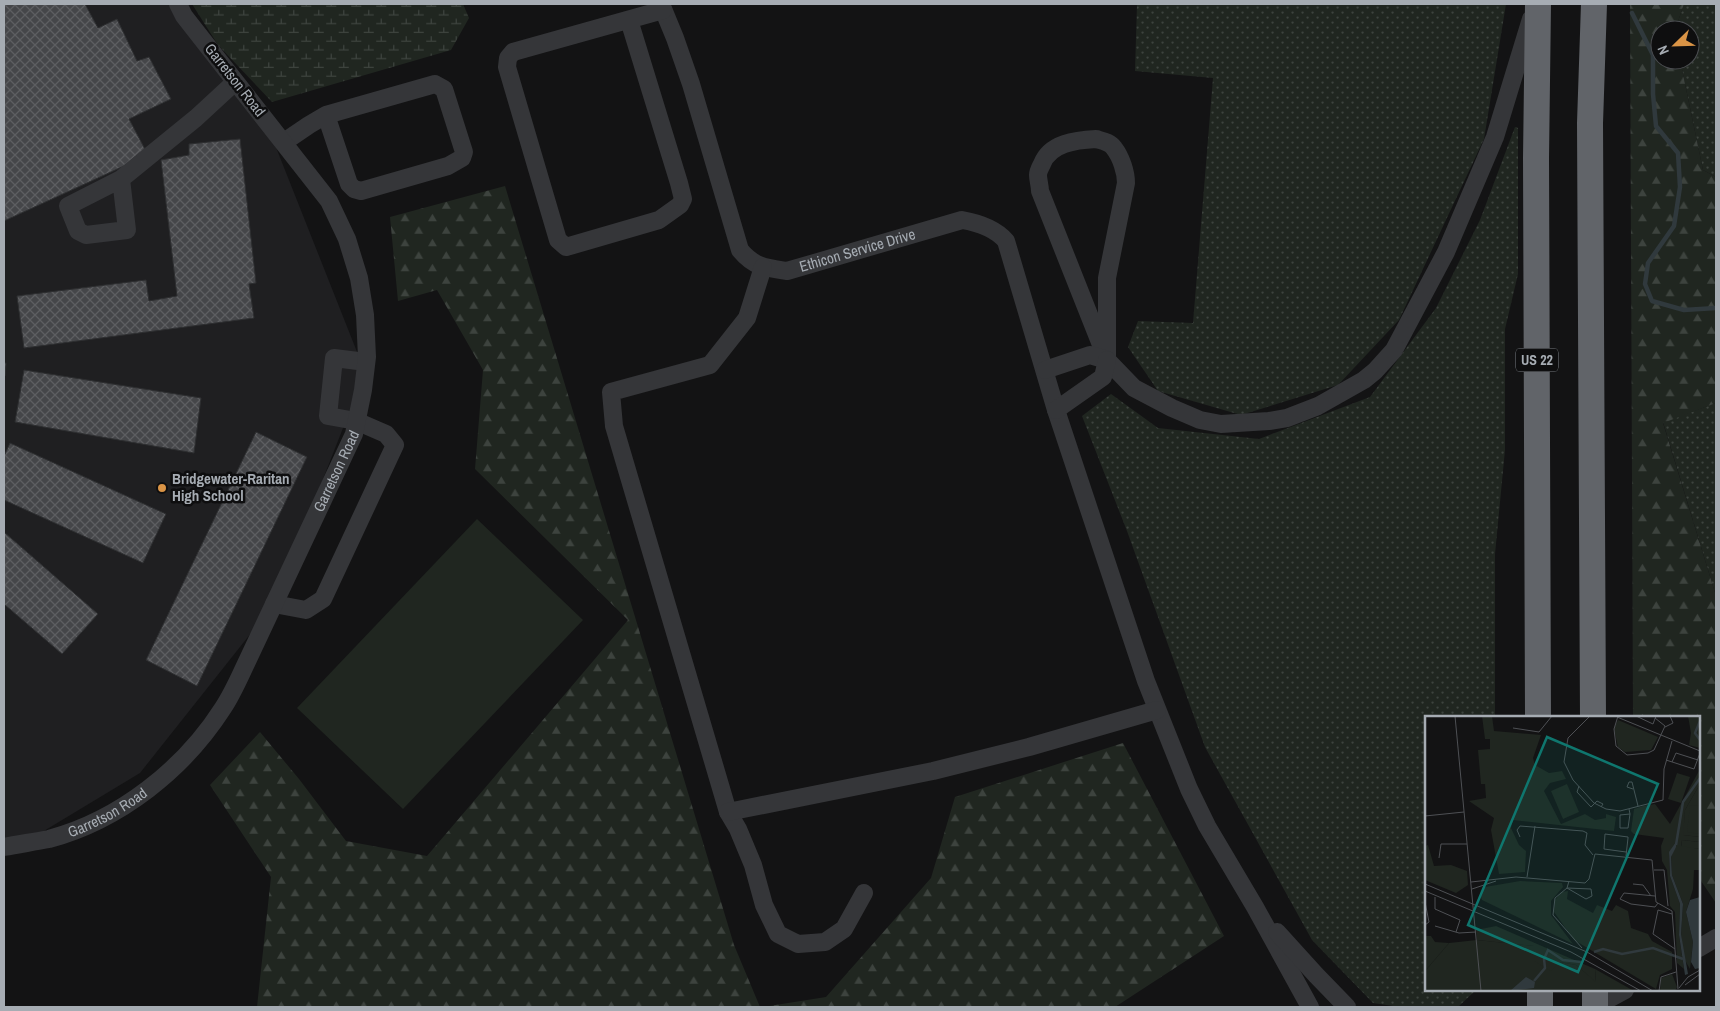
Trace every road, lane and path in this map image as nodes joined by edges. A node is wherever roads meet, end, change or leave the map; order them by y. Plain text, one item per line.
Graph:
1 (178, 4) edge
2 (1537, 4) edge
3 (1594, 4) edge
4 (662, 7) edge
5 (629, 20) junction
6 (235, 82) junction
7 (326, 115) junction
8 (284, 142) junction
9 (121, 178) dead end
10 (763, 267) junction
11 (1108, 360) junction
12 (366, 362) junction
13 (1045, 370) junction
14 (1056, 410) junction
15 (356, 422) junction
16 (274, 604) junction
17 (1157, 710) junction
18 (1538, 716) edge
19 (1593, 716) edge
20 (728, 812) junction
21 (4, 847) edge
22 (864, 893) dead end
23 (1256, 907) junction
24 (1716, 938) edge
25 (1700, 947) edge
26 (1540, 991) edge
27 (1595, 991) edge
28 (1623, 991) edge
29 (1310, 1007) edge
30 (1347, 1007) edge
31 (1540, 1007) edge
32 (1595, 1007) edge

1 - 6 street, Garretson Road
2 - 11 street
2 - 18 highway, US 22
3 - 19 highway
4 - 5 street
4 - 10 street, Ethicon Service Drive
5 - 5 street
6 - 8 street, Garretson Road
6 - 9 street
7 - 7 street
7 - 8 street
8 - 12 street, Garretson Road
10 - 13 street, Ethicon Service Drive
10 - 20 street
11 - 11 street
11 - 13 street
11 - 14 street
12 - 15 street, Garretson Road
12 - 15 street
13 - 14 street, Ethicon Service Drive
14 - 17 street, Ethicon Service Drive
15 - 16 street, Garretson Road
15 - 16 street
16 - 21 street, Garretson Road
17 - 20 street
17 - 23 street, Ethicon Service Drive
20 - 22 street
23 - 29 street
23 - 30 street
24 - 25 street
26 - 31 highway
27 - 32 highway
28 - 32 street

